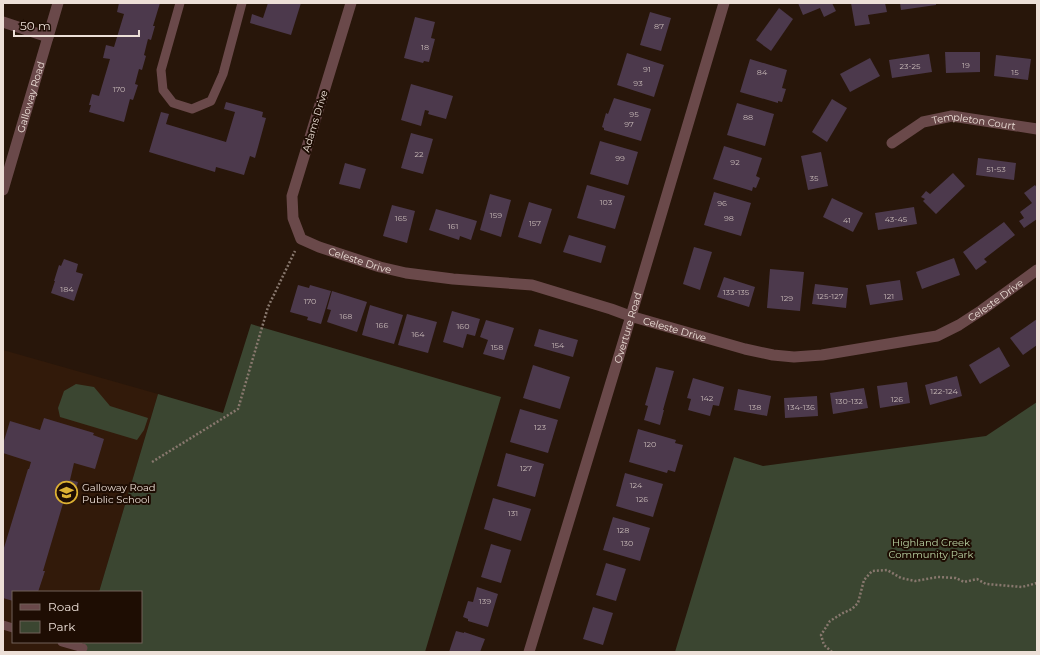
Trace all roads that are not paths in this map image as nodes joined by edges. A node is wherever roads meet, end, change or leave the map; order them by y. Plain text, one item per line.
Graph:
1 (58, 3) edge
2 (180, 3) edge
3 (242, 3) edge
4 (351, 3) edge
5 (724, 3) edge
6 (3, 22) edge
7 (48, 37) junction
8 (1037, 130) edge
9 (892, 143) dead end
10 (3, 190) edge
11 (300, 239) joint
12 (1037, 270) edge
13 (630, 316) junction
14 (66, 643) edge
15 (83, 648) dead end
16 (529, 652) edge

1 - 7 street, Galloway Road
2 - 3 lane
4 - 11 street, Adams Drive
5 - 13 street, Overture Road
6 - 7 street
7 - 10 street, Galloway Road
8 - 9 street, Templeton Court
11 - 13 street, Celeste Drive
12 - 13 street, Celeste Drive
13 - 16 street, Overture Road
14 - 15 lane

